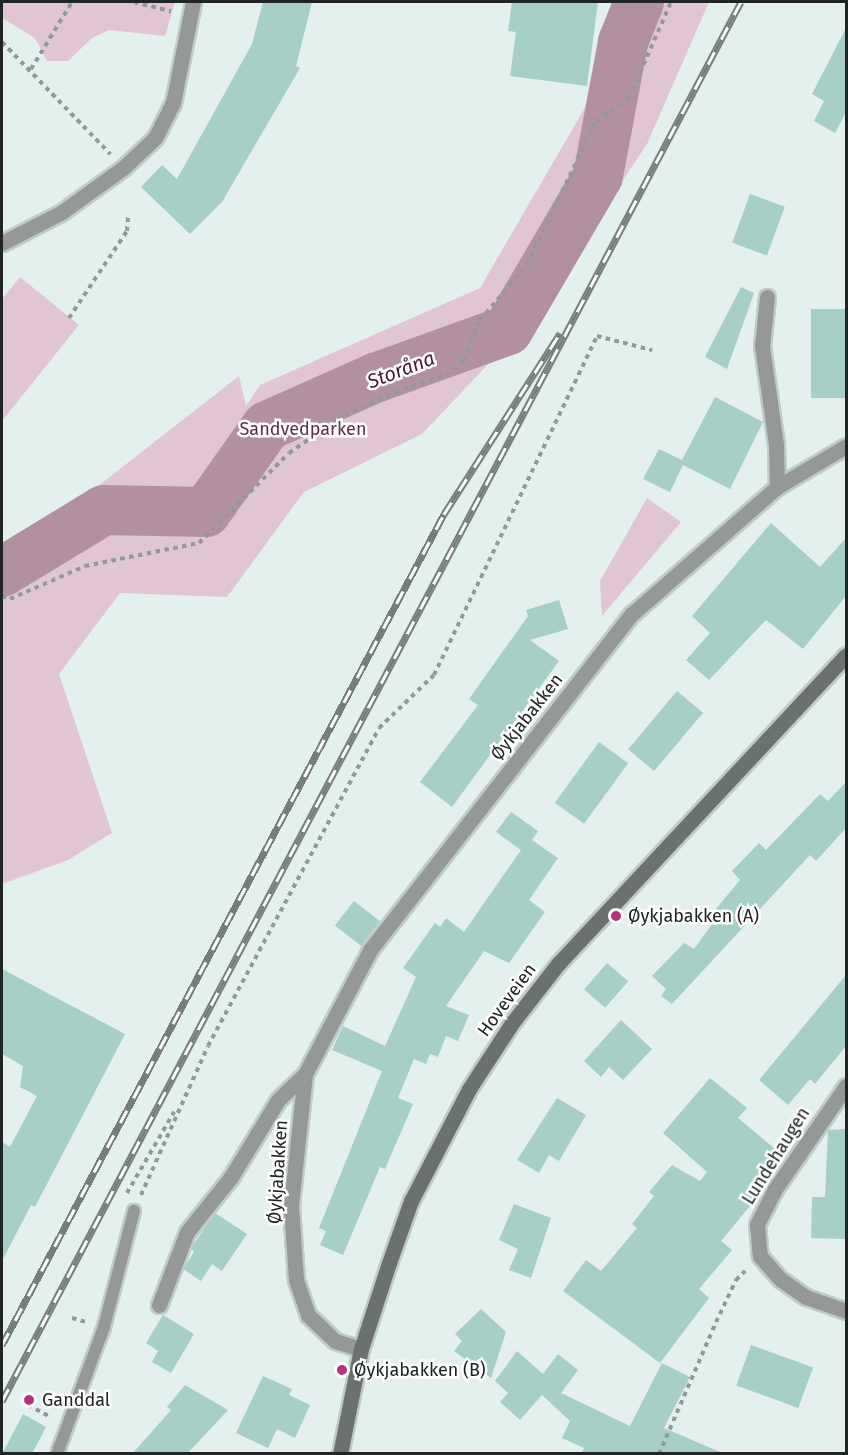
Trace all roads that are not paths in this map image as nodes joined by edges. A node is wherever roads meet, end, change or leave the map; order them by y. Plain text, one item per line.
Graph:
1 (191, 9) edge
2 (2, 243) edge
3 (767, 297) dead end
4 (846, 446) edge
5 (777, 486) junction
6 (846, 655) edge
7 (306, 1074) junction
8 (846, 1086) edge
9 (134, 1211) road end
10 (159, 1305) dead end
11 (846, 1311) edge
12 (361, 1349) junction
13 (57, 1454) edge
14 (340, 1454) edge

1 - 2 street
3 - 5 street
4 - 5 street, Øykjabakken
5 - 7 street, Øykjabakken
6 - 12 main road, Hoveveien
7 - 10 street, Øykjabakken
7 - 12 street, Øykjabakken
8 - 11 street, Lundehaugen
9 - 13 lane
12 - 14 main road, Hoveveien

